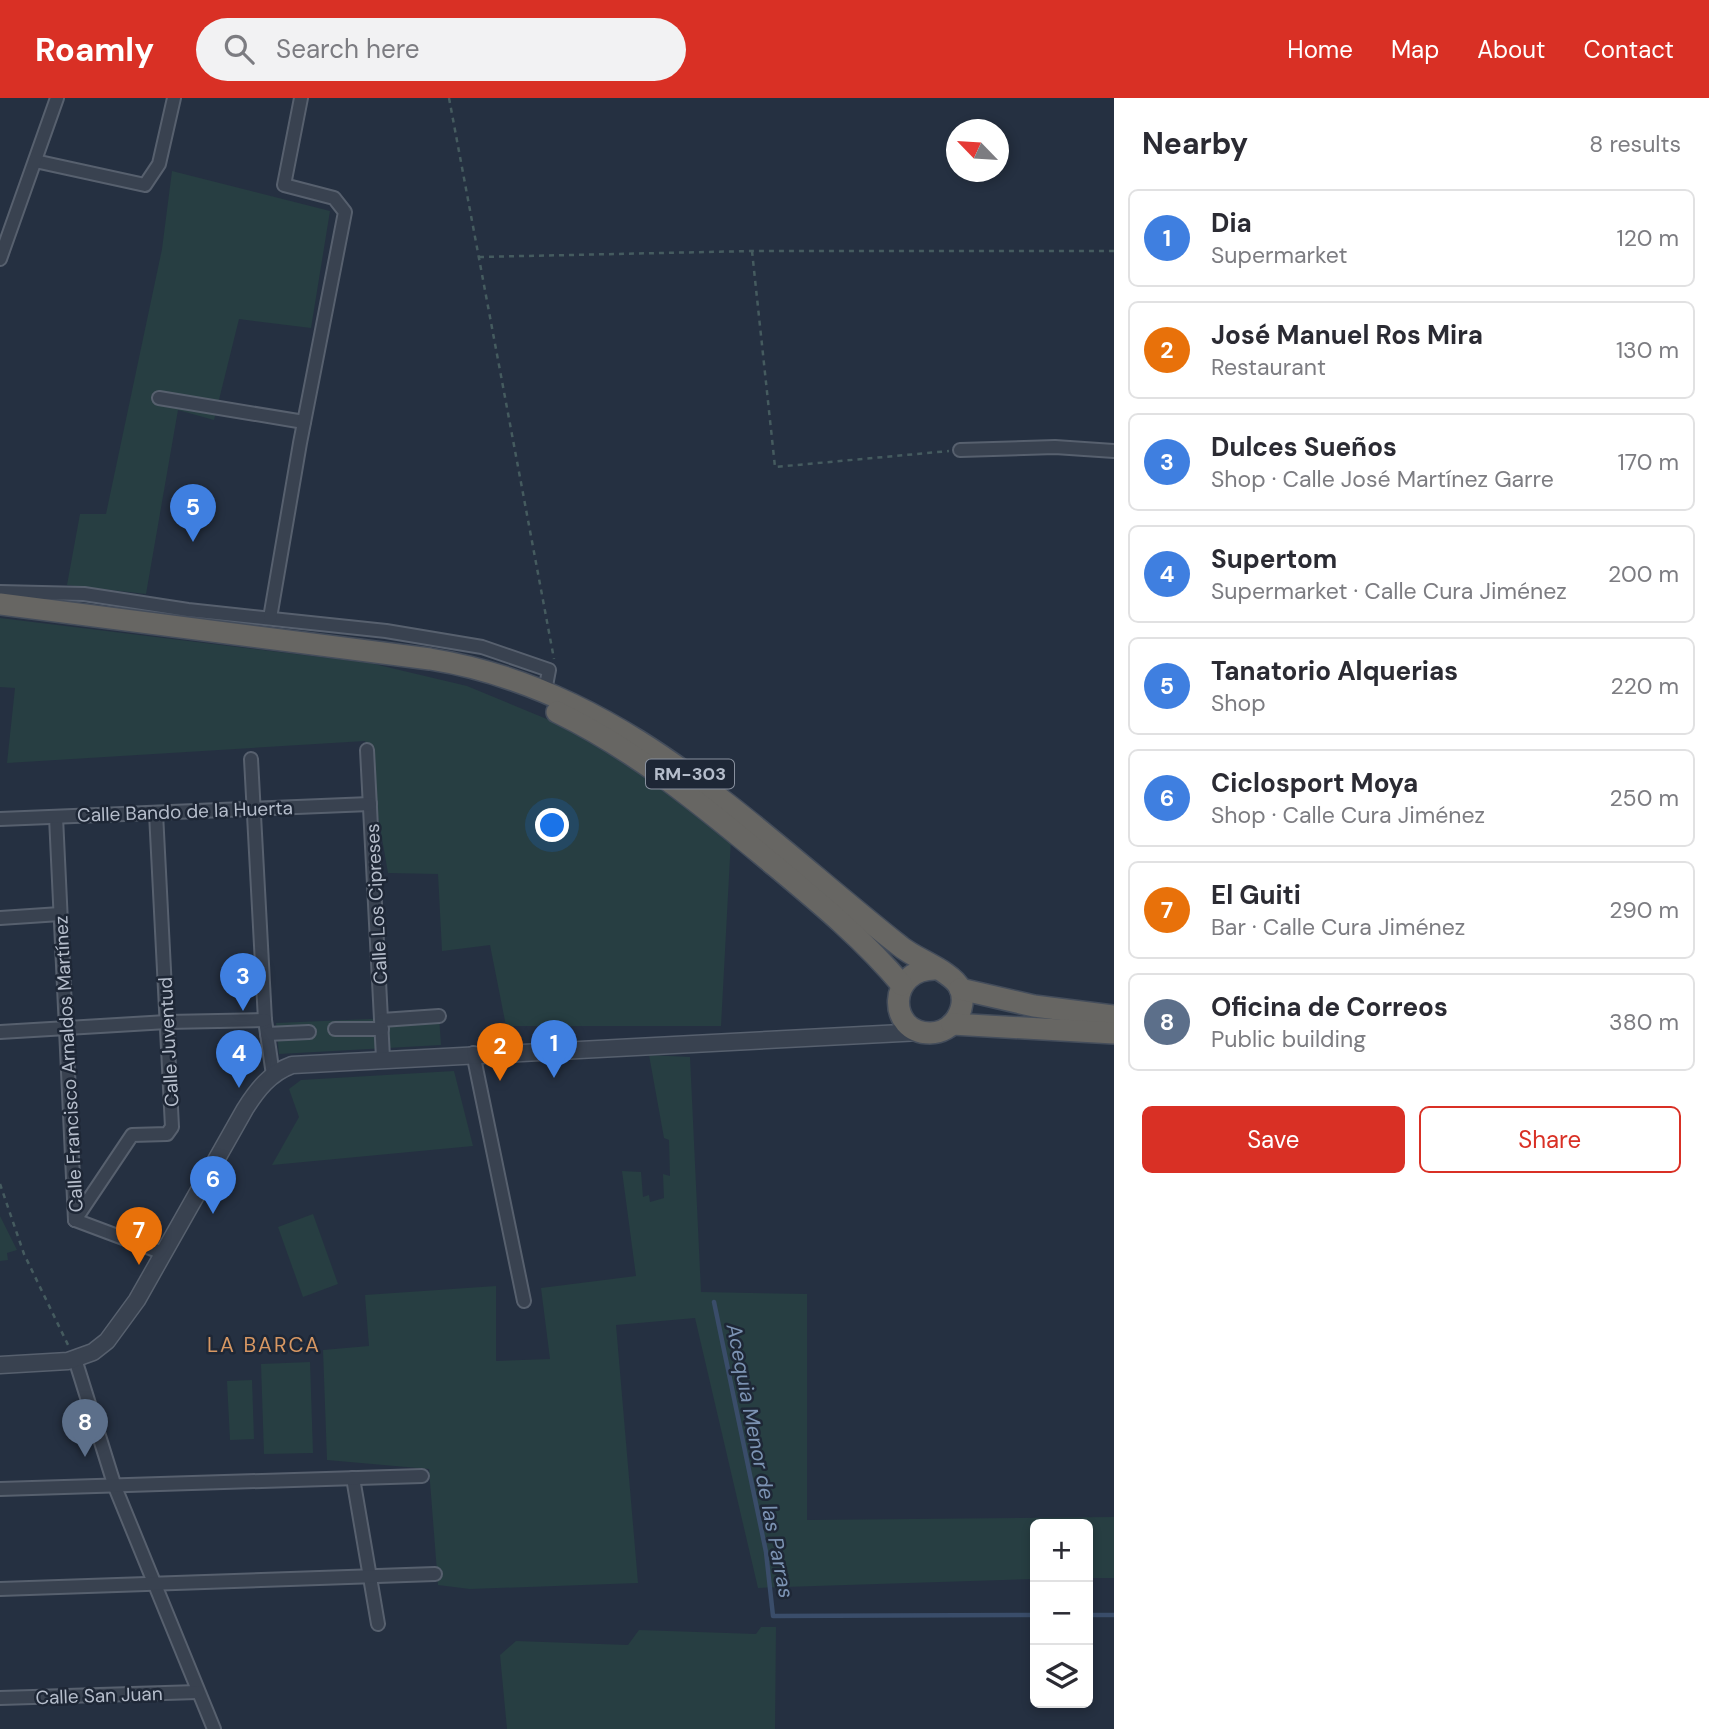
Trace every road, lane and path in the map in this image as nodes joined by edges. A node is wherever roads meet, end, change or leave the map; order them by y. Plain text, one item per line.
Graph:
1 (57, 98) edge
2 (174, 98) edge
3 (301, 98) edge
4 (449, 98) edge
5 (35, 161) junction
6 (752, 251) junction
7 (1114, 251) edge
8 (479, 257) junction
9 (0, 259) edge
10 (159, 398) dead end
11 (304, 422) junction
12 (960, 450) joint
13 (1114, 451) edge
14 (0, 592) edge
15 (0, 604) edge
16 (270, 618) junction
17 (404, 656) junction
18 (556, 672) dead end
19 (545, 691) junction
20 (368, 750) dead end
21 (251, 759) dead end
22 (370, 804) junction
23 (254, 808) junction
24 (156, 813) junction
25 (56, 817) junction
26 (0, 819) edge
27 (60, 914) junction
28 (0, 918) edge
29 (936, 969) junction
30 (960, 989) junction
31 (900, 996) junction
32 (439, 1016) dead end
33 (1114, 1016) edge
34 (167, 1022) junction
35 (382, 1024) junction
36 (952, 1024) junction
37 (266, 1027) junction
38 (65, 1028) junction
39 (335, 1029) dead end
40 (0, 1032) edge
41 (309, 1032) dead end
42 (921, 1032) junction
43 (1114, 1033) edge
44 (851, 1037) junction
45 (473, 1053) junction
46 (383, 1058) junction
47 (273, 1075) junction
48 (0, 1184) edge
49 (75, 1220) junction
50 (163, 1253) junction
51 (524, 1301) dead end
52 (75, 1359) junction
53 (0, 1365) edge
54 (422, 1476) dead end
55 (353, 1478) junction
56 (115, 1487) junction
57 (0, 1489) edge
58 (435, 1574) dead end
59 (370, 1576) junction
60 (154, 1583) junction
61 (0, 1589) edge
62 (378, 1624) dead end
63 (198, 1692) junction
64 (0, 1698) edge
65 (214, 1729) edge

1 - 5 street
2 - 5 street
3 - 11 street
4 - 8 path
5 - 9 street
6 - 7 path
6 - 8 path
6 - 12 path
8 - 18 path
10 - 11 street
11 - 16 street
12 - 13 street
14 - 16 street
15 - 17 highway, RM-303
16 - 19 street
17 - 19 highway, RM-303
17 - 31 highway, RM-303
19 - 29 highway, RM-303
20 - 22 street, Calle Los Cipreses
21 - 23 street
22 - 23 street, Calle Bando de la Huerta
22 - 35 street, Calle Los Cipreses
23 - 24 street, Calle Bando de la Huerta
23 - 37 street
24 - 25 street, Calle Bando de la Huerta
24 - 34 street, Calle Juventud
25 - 26 street, Calle Bando de la Huerta
25 - 27 street, Calle Francisco Arnaldos Martínez
27 - 28 street
27 - 38 street, Calle Francisco Arnaldos Martínez
29 - 30 highway, RM-303
29 - 31 highway
30 - 33 highway, RM-303
30 - 36 highway
31 - 42 highway, RM-303
31 - 44 street
32 - 35 street
34 - 37 street
34 - 38 street
34 - 49 street, Calle Juventud
35 - 39 street
35 - 46 street, Calle Los Cipreses
36 - 42 highway
36 - 43 highway
37 - 41 street
37 - 47 street
38 - 40 street
38 - 49 street, Calle Francisco Arnaldos Martínez
42 - 44 street
44 - 45 street
45 - 46 street
45 - 51 street
46 - 47 street
47 - 50 street
48 - 52 path
49 - 50 street, Calle Francisco Arnaldos Martínez
50 - 52 street
52 - 53 street
52 - 56 street
54 - 55 street
55 - 56 street
55 - 59 street
56 - 57 street
56 - 60 street
58 - 59 street
59 - 60 street
59 - 62 street
60 - 61 street
60 - 63 street
63 - 64 street, Calle San Juan
63 - 65 street

